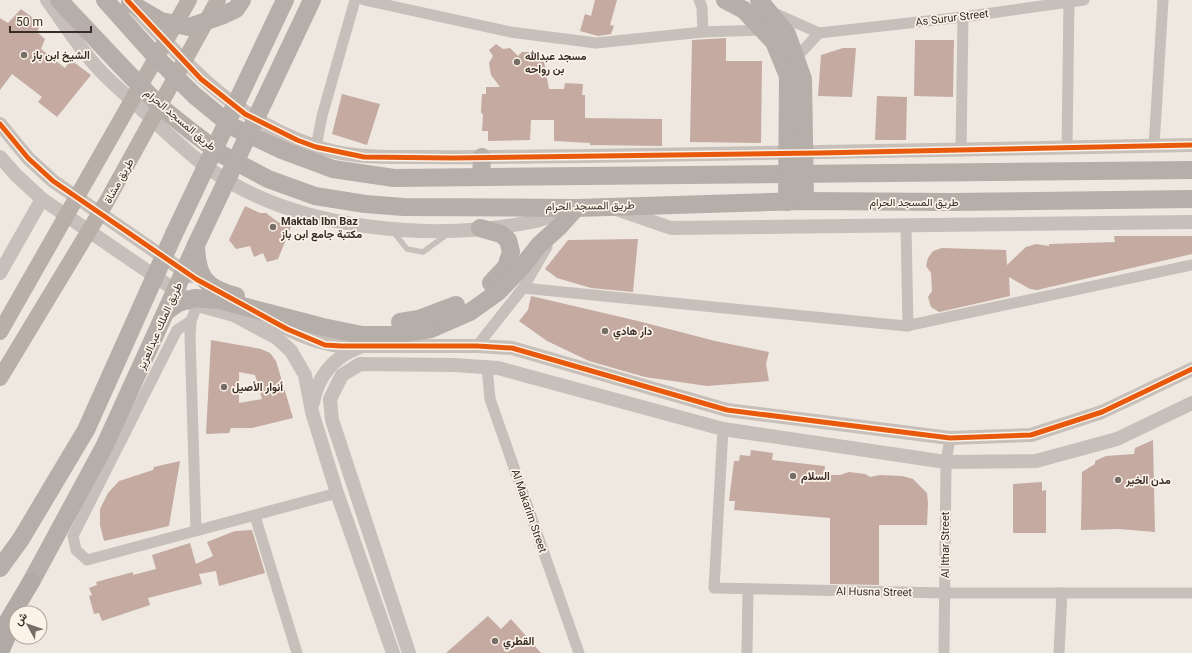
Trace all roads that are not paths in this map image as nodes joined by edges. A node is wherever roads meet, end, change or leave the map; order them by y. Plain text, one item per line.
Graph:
1 (47, 0) edge
2 (59, 0) edge
3 (104, 0) edge
4 (189, 0) edge
5 (218, 0) edge
6 (242, 0) edge
7 (285, 0) edge
8 (312, 0) edge
9 (355, 0) edge
10 (364, 0) edge
11 (699, 0) edge
12 (725, 0) edge
13 (1084, 0) edge
14 (1163, 0) edge
15 (129, 1) edge
16 (1069, 1) edge
17 (762, 5) edge
18 (963, 17) junction
19 (762, 30) junction
20 (703, 32) junction
21 (819, 33) junction
22 (795, 59) junction
23 (0, 124) edge
24 (1192, 145) edge
25 (1154, 146) junction
26 (316, 147) junction
27 (1067, 148) junction
28 (986, 149) junction
29 (961, 150) junction
30 (796, 153) junction
31 (0, 157) edge
32 (482, 157) junction
33 (1192, 170) edge
34 (987, 172) junction
35 (796, 174) junction
36 (481, 177) junction
37 (42, 199) junction
38 (1192, 199) edge
39 (796, 202) junction
40 (950, 202) junction
41 (606, 206) junction
42 (576, 208) junction
43 (1192, 222) edge
44 (951, 224) junction
45 (906, 225) junction
46 (559, 227) junction
47 (480, 228) junction
48 (392, 230) junction
49 (453, 231) junction
50 (196, 245) junction
51 (1192, 265) edge
52 (0, 273) edge
53 (523, 288) junction
54 (197, 305) junction
55 (467, 307) junction
56 (167, 310) junction
57 (191, 321) junction
58 (908, 326) junction
59 (0, 332) edge
60 (364, 346) junction
61 (477, 346) junction
62 (487, 367) junction
63 (1192, 369) edge
64 (0, 378) edge
65 (1192, 403) edge
66 (312, 412) junction
67 (723, 429) junction
68 (950, 438) junction
69 (946, 462) junction
70 (337, 493) junction
71 (255, 516) junction
72 (196, 530) junction
73 (0, 568) edge
74 (31, 582) junction
75 (748, 588) junction
76 (945, 593) junction
77 (1062, 593) junction
78 (1192, 593) edge
79 (21, 605) edge
80 (0, 634) edge
81 (8, 634) edge
82 (0, 652) edge
83 (297, 653) edge
84 (393, 653) edge
85 (409, 653) edge
86 (579, 653) edge
87 (747, 653) edge
88 (944, 653) edge
89 (1059, 653) edge

1 - 48 street
2 - 42 main road, طريق المسجد الحرام
3 - 36 main road
4 - 59 main road
5 - 64 main road, طريق مشاة
6 - 15 main road
7 - 73 main road
8 - 50 main road, طريق الملك عبدالعزيز
9 - 26 street
10 - 20 street
11 - 20 street
12 - 19 main road
13 - 16 street, As Surur Street
14 - 25 street
15 - 26 street
16 - 18 street, As Surur Street
16 - 27 street
17 - 21 street
17 - 22 main road
18 - 21 street, As Surur Street
18 - 29 street
19 - 20 street
19 - 30 main road
21 - 22 street
22 - 30 main road
23 - 60 street
24 - 25 street
25 - 27 street
26 - 32 street
27 - 28 street
28 - 29 street
28 - 34 street
29 - 30 street
30 - 32 street
30 - 35 main road
31 - 37 street
32 - 36 main road
33 - 34 main road
34 - 35 main road
35 - 36 main road
35 - 39 main road
37 - 52 street
37 - 54 street
38 - 40 main road, طريق المسجد الحرام
39 - 40 main road, طريق المسجد الحرام
39 - 41 main road, طريق المسجد الحرام
40 - 44 street
41 - 42 main road, طريق المسجد الحرام
41 - 45 street
42 - 46 main road
42 - 47 street
43 - 44 street
44 - 45 street
45 - 58 street
46 - 53 street
46 - 55 main road
47 - 49 street
47 - 55 main road
48 - 49 street
48 - 49 lane
50 - 55 main road
50 - 56 main road, طريق الملك عبدالعزيز
51 - 58 street
53 - 58 street
53 - 61 street
54 - 57 street
54 - 66 street
55 - 56 main road
56 - 74 main road, طريق الملك عبدالعزيز
57 - 72 street
57 - 72 street
60 - 61 street
60 - 66 street
61 - 68 street
62 - 67 street
62 - 85 street
62 - 86 street, Al Makarim Street
63 - 68 street
65 - 69 street
66 - 70 street
67 - 69 street
67 - 75 street, Al Husna Street
68 - 69 street, Al Ithar Street
69 - 76 street, Al Ithar Street
70 - 71 street
70 - 84 street
71 - 72 street
71 - 83 street
74 - 79 highway
74 - 80 highway
75 - 76 street, Al Husna Street
75 - 87 street
76 - 77 street, Al Husna Street
76 - 88 street, Al Ithar Street
77 - 78 street, Al Husna Street
77 - 89 street
81 - 82 highway

